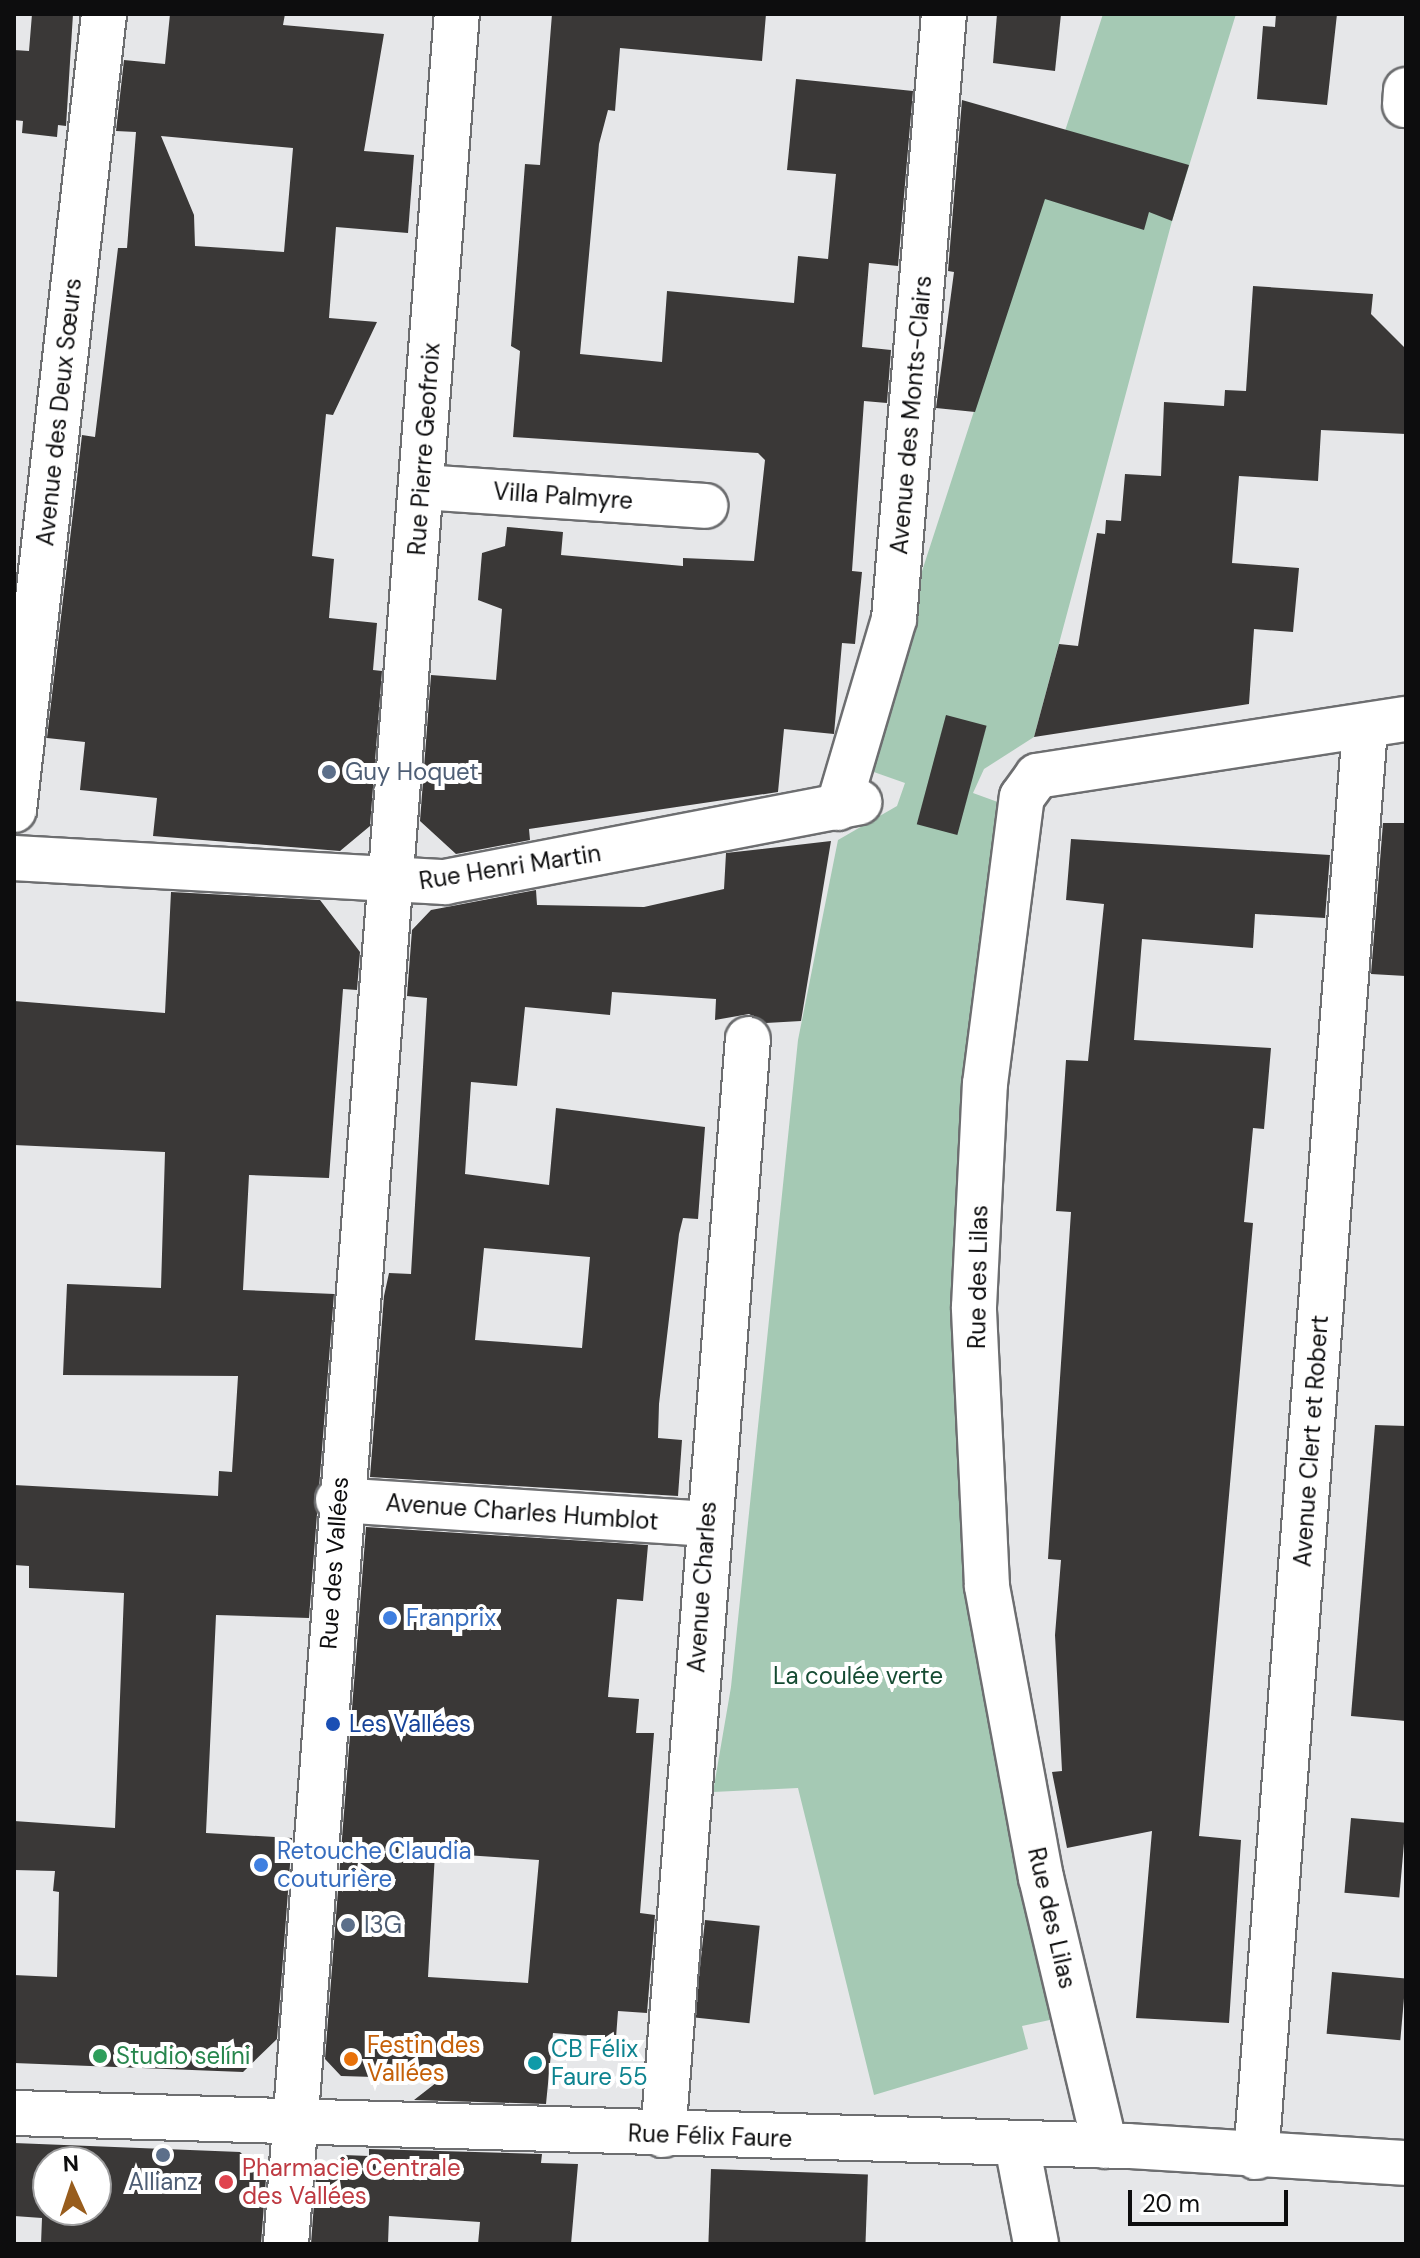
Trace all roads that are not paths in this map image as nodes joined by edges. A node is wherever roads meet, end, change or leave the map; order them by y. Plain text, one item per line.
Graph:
1 (104, 14) edge
2 (457, 14) edge
3 (944, 14) edge
4 (421, 487) junction
5 (705, 506) dead end
6 (1386, 723) edge
7 (848, 805) joint
8 (14, 810) edge
9 (14, 858) edge
10 (388, 883) junction
11 (748, 1039) dead end
12 (338, 1500) junction
13 (706, 1524) junction
14 (14, 2113) edge
15 (295, 2121) junction
16 (663, 2135) junction
17 (1017, 2145) junction
18 (1105, 2146) junction
19 (1256, 2157) junction
20 (1406, 2163) edge
21 (286, 2244) edge
22 (1036, 2244) edge

1 - 8 street, Avenue des Deux Sœurs
2 - 4 street, Rue Pierre Geofroix
3 - 7 street, Avenue des Monts-Clairs
4 - 5 street, Villa Palmyre
4 - 10 street, Rue Pierre Geofroix
6 - 18 street, Rue des Lilas
6 - 19 street, Avenue Clert et Robert
7 - 10 street, Rue Henri Martin
9 - 10 street, Rue Henri Martin
10 - 12 street, Rue des Vallées
11 - 13 street, Avenue Charles
12 - 13 street, Avenue Charles Humblot
12 - 15 street, Rue des Vallées
13 - 16 street, Avenue Charles
14 - 15 street, Rue Félix Faure
15 - 16 street, Rue Félix Faure
15 - 21 street, Rue des Vallées
16 - 17 street, Rue Félix Faure
17 - 18 street, Rue Félix Faure
17 - 22 street
18 - 19 street, Rue Félix Faure
19 - 20 street, Rue Félix Faure

